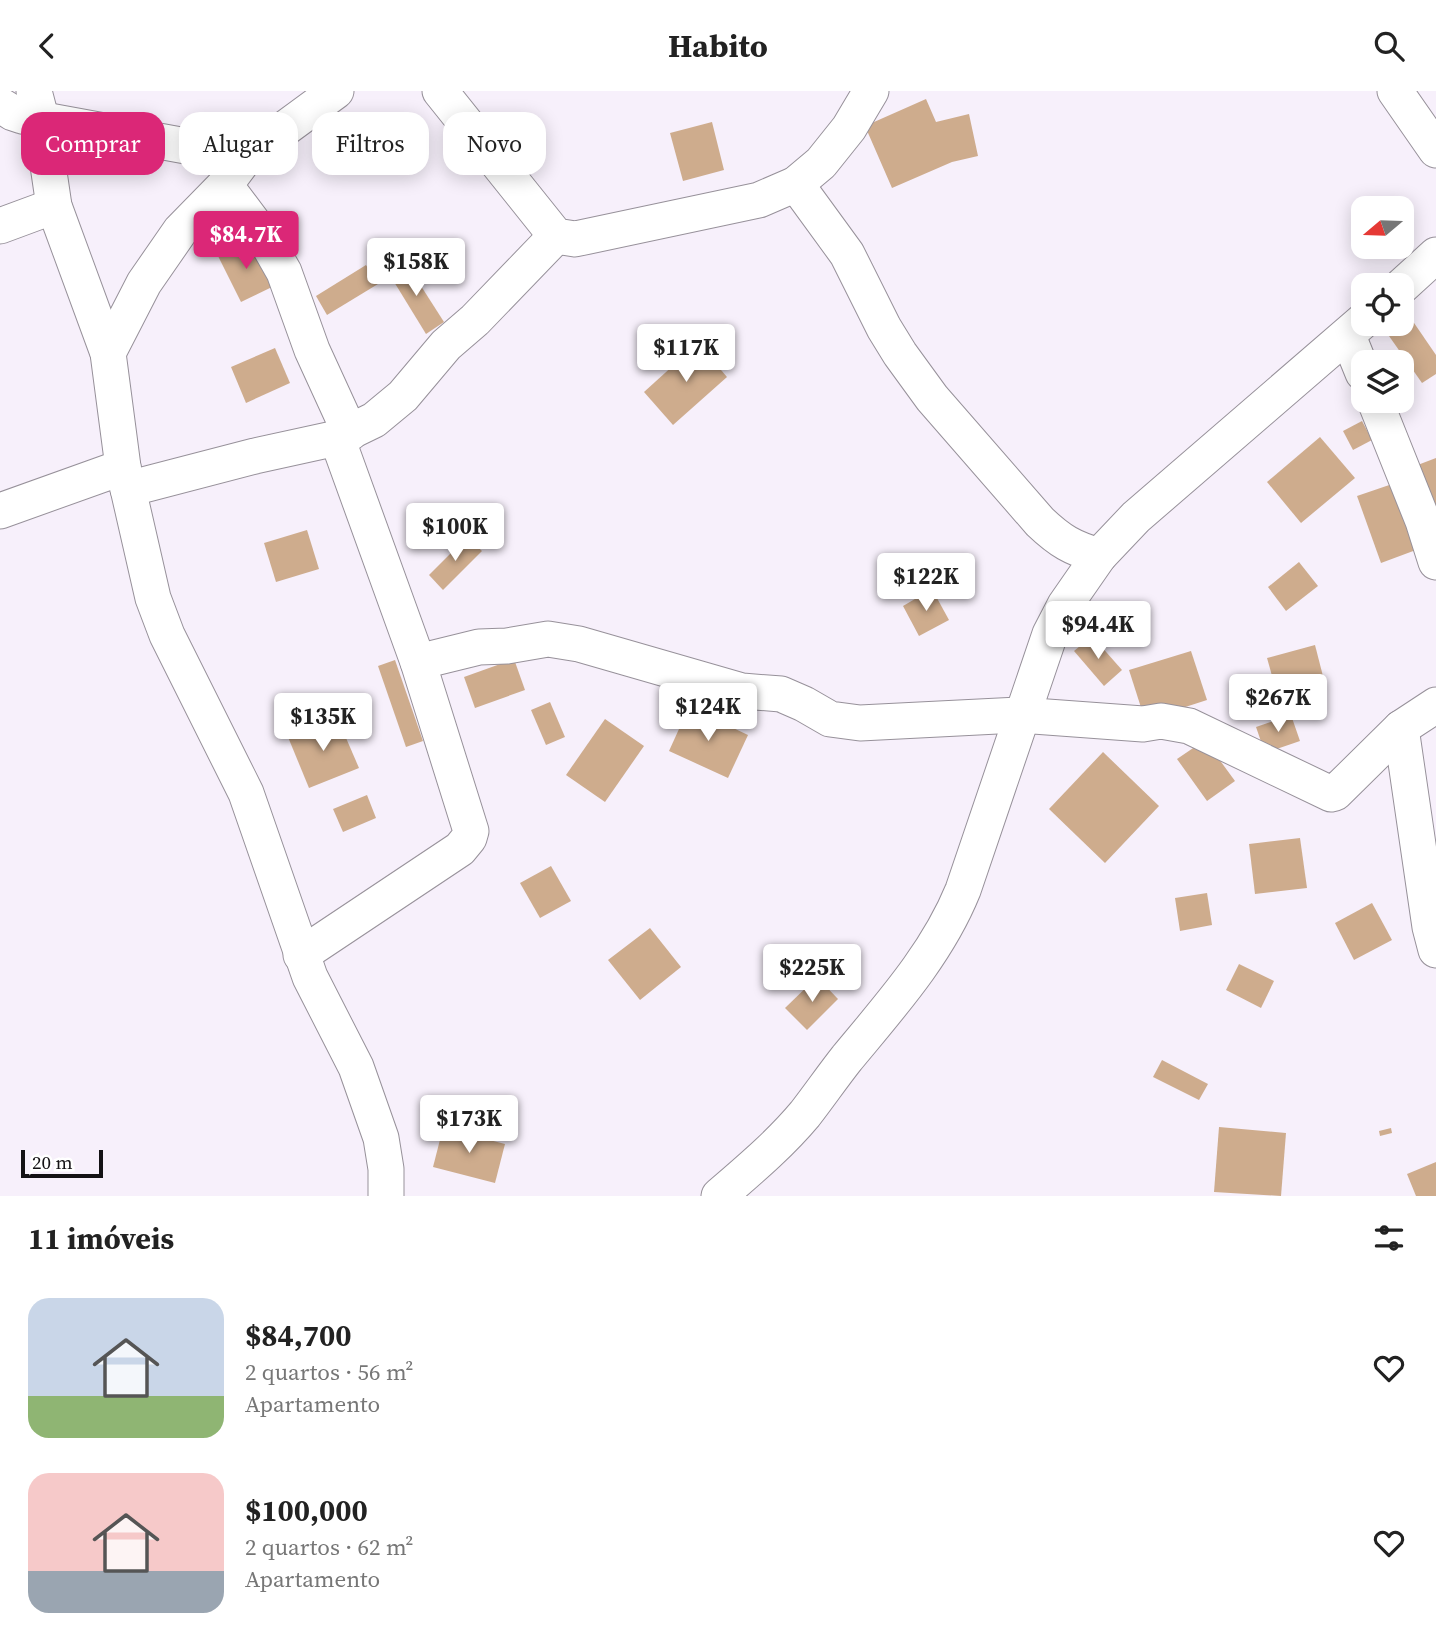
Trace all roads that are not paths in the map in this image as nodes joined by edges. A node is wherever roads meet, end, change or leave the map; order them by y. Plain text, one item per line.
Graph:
1 (336, 91) edge
2 (440, 91) edge
3 (870, 91) edge
4 (1395, 91) edge
5 (0, 105) edge
6 (37, 105) edge
7 (298, 119) edge
8 (179, 140) edge
9 (1436, 150) edge
10 (232, 175) edge
11 (796, 184) junction
12 (225, 185) junction
13 (54, 207) junction
14 (0, 226) edge
15 (556, 236) junction
16 (1436, 255) edge
17 (1414, 275) edge
18 (1351, 333) edge
19 (108, 353) junction
20 (1380, 413) edge
21 (343, 435) junction
22 (125, 478) junction
23 (0, 511) edge
24 (1098, 556) junction
25 (1436, 562) edge
26 (418, 662) junction
27 (1436, 705) edge
28 (1020, 715) junction
29 (1401, 728) junction
30 (1436, 950) edge
31 (302, 954) junction
32 (386, 1196) edge
33 (719, 1196) edge

1 - 7 street
2 - 15 street
3 - 11 street
4 - 9 street
5 - 6 street
6 - 8 street
6 - 13 street
10 - 12 street
11 - 15 street
11 - 24 street
12 - 19 street
12 - 21 street
13 - 14 street
13 - 19 street
15 - 21 street
16 - 17 street
18 - 24 street
19 - 22 street
20 - 25 street
21 - 22 street
21 - 26 street
22 - 23 street
22 - 31 street
24 - 28 street
26 - 28 street
26 - 31 street
27 - 29 street
28 - 29 street
28 - 33 street
29 - 30 street
31 - 32 street

